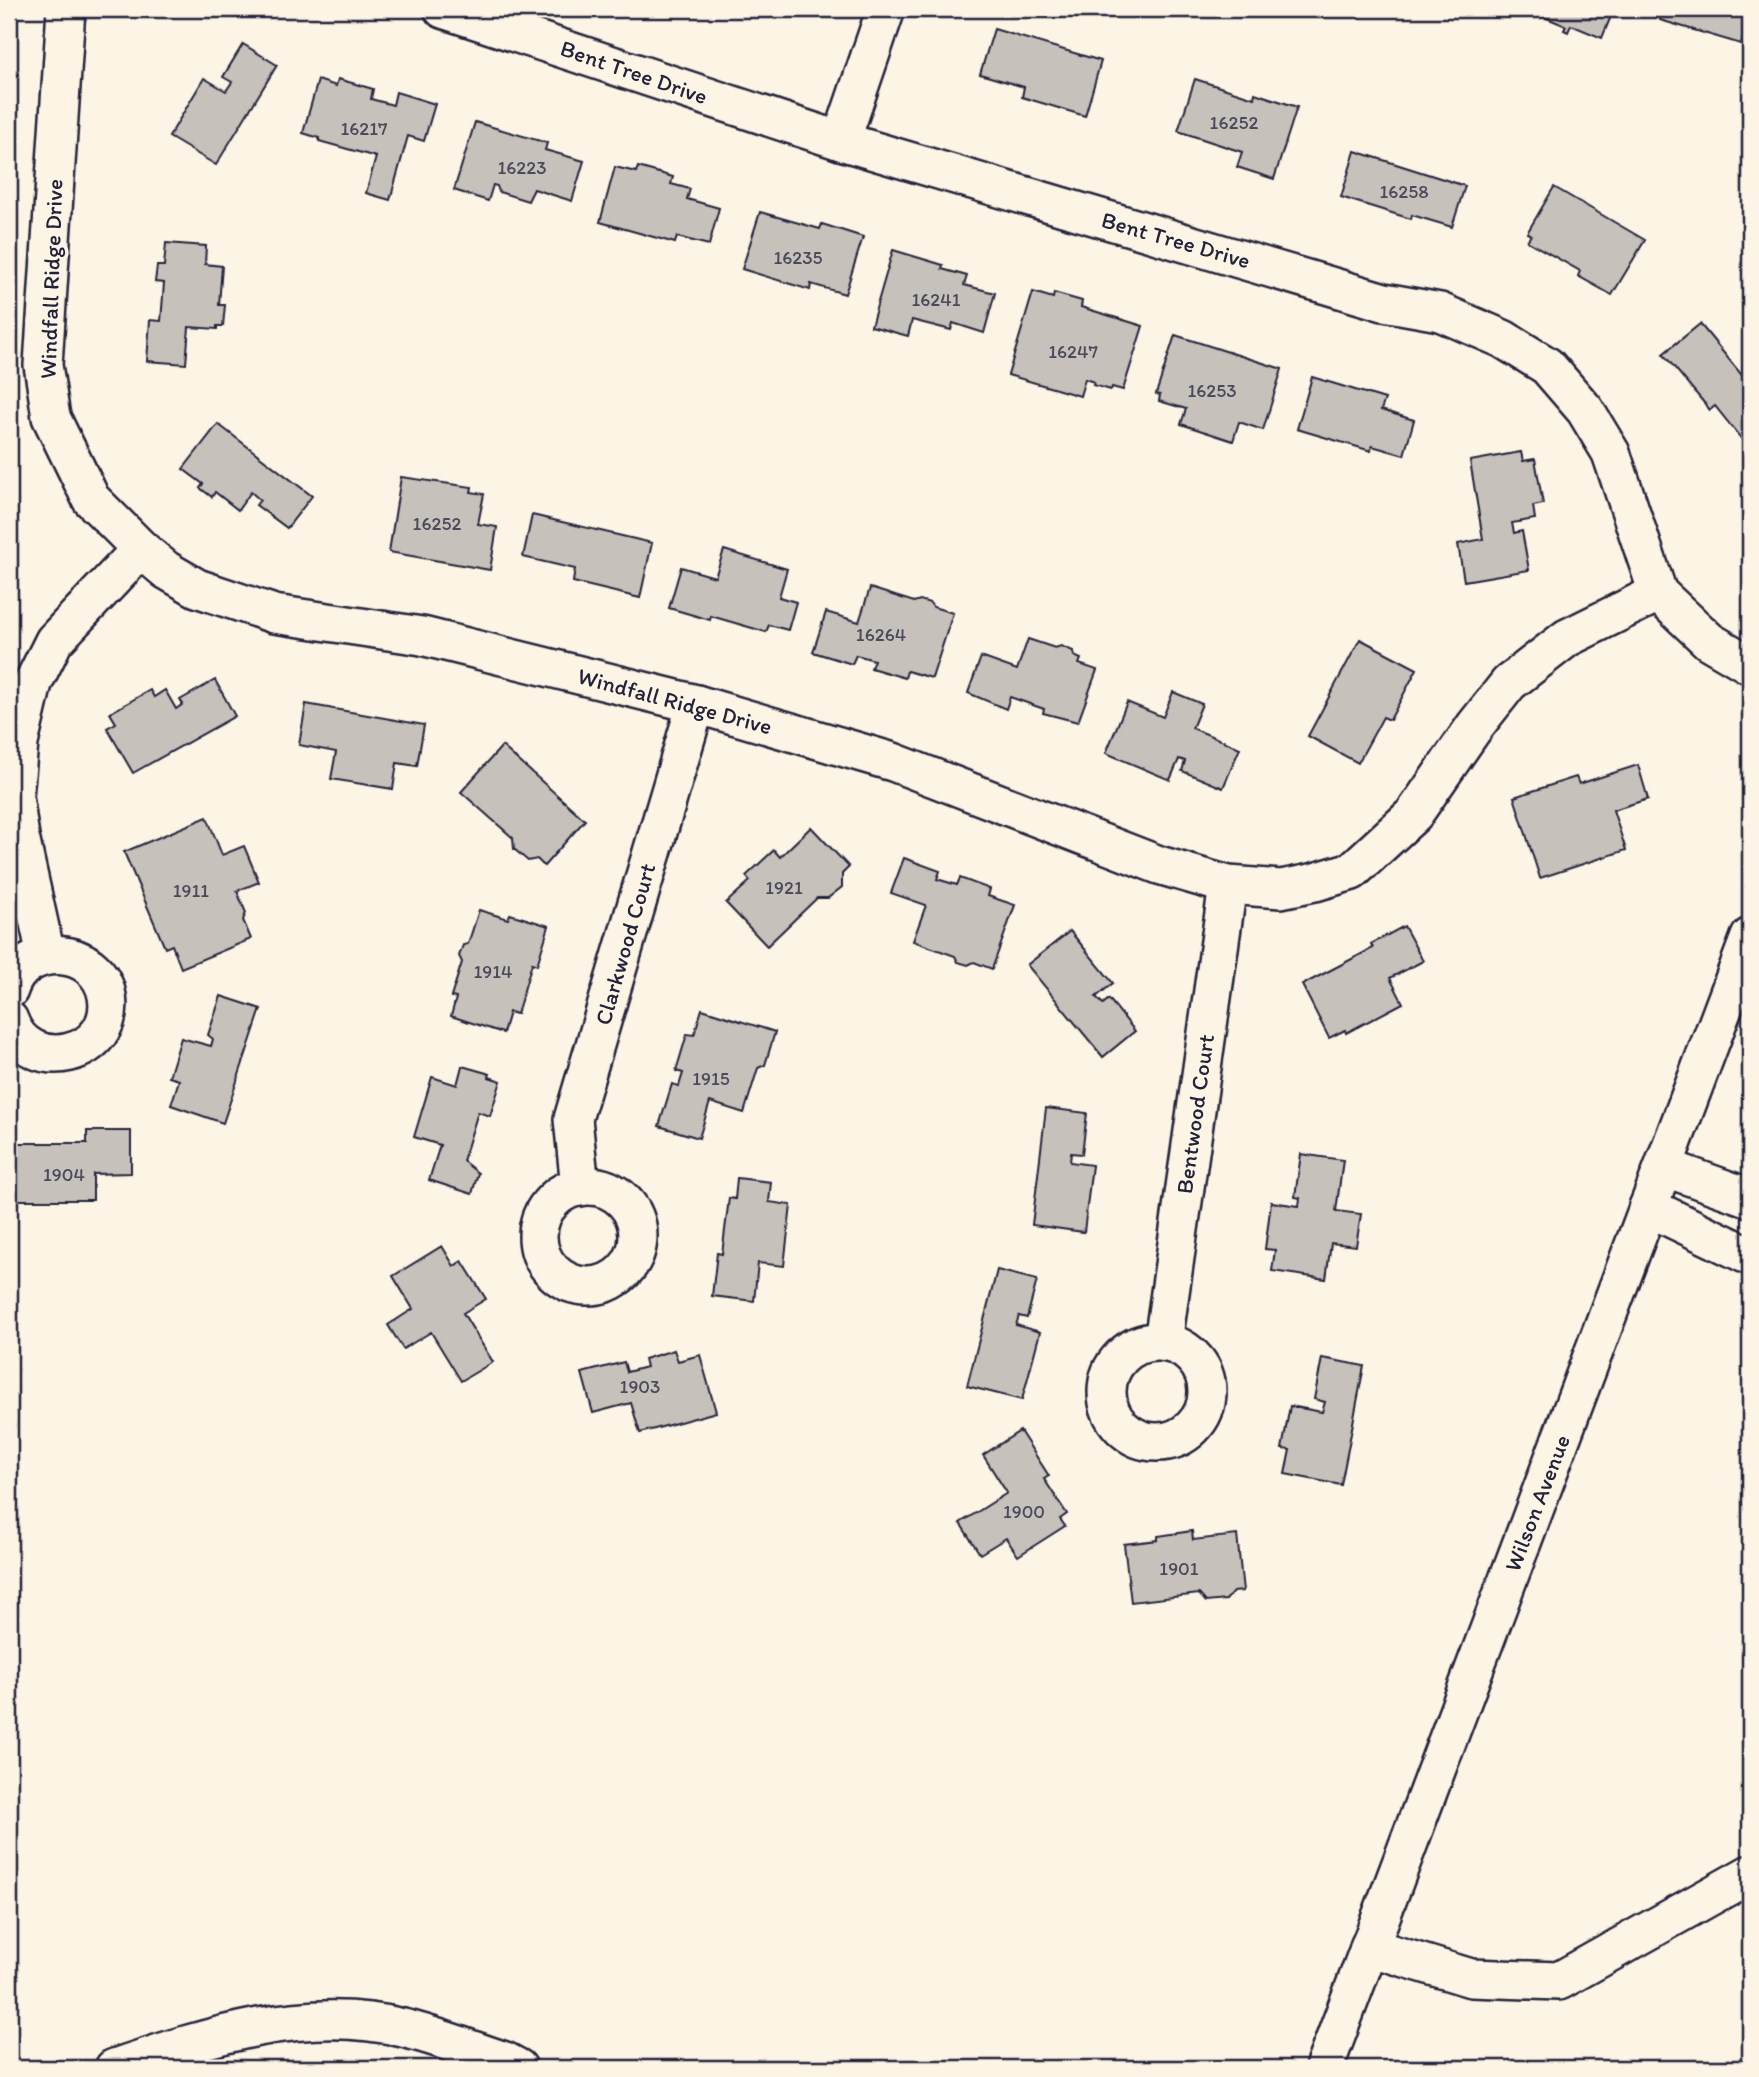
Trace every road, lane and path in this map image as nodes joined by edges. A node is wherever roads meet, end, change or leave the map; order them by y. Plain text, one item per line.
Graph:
1 (66, 9) edge
2 (443, 9) edge
3 (886, 9) edge
4 (841, 141) junction
5 (141, 549) junction
6 (1658, 593) junction
7 (1750, 666) edge
8 (696, 704) junction
9 (1228, 885) junction
10 (1750, 937) edge
11 (46, 955) junction
12 (9, 990) edge
13 (9, 1020) edge
14 (1664, 1167) junction
15 (580, 1187) dead end
16 (1750, 1198) edge
17 (1648, 1208) junction
18 (1750, 1256) edge
19 (1163, 1342) dead end
20 (1750, 1874) edge
21 (1369, 1947) junction
22 (114, 2068) edge
23 (518, 2068) edge
24 (1324, 2068) edge

1 - 5 street, Windfall Ridge Drive
2 - 4 street, Bent Tree Drive
3 - 4 street
4 - 6 street, Bent Tree Drive
5 - 8 street, Windfall Ridge Drive
5 - 11 street
6 - 7 street, Bent Tree Drive
6 - 9 street, Windfall Ridge Drive
8 - 9 street, Windfall Ridge Drive
8 - 15 street, Clarkwood Court
9 - 19 street, Bentwood Court
10 - 14 street, Wilson Avenue
11 - 12 street
11 - 13 street
14 - 16 street
14 - 17 street, Wilson Avenue
17 - 18 street
17 - 21 street, Wilson Avenue
20 - 21 street
21 - 24 street, Wilson Avenue
22 - 23 street

